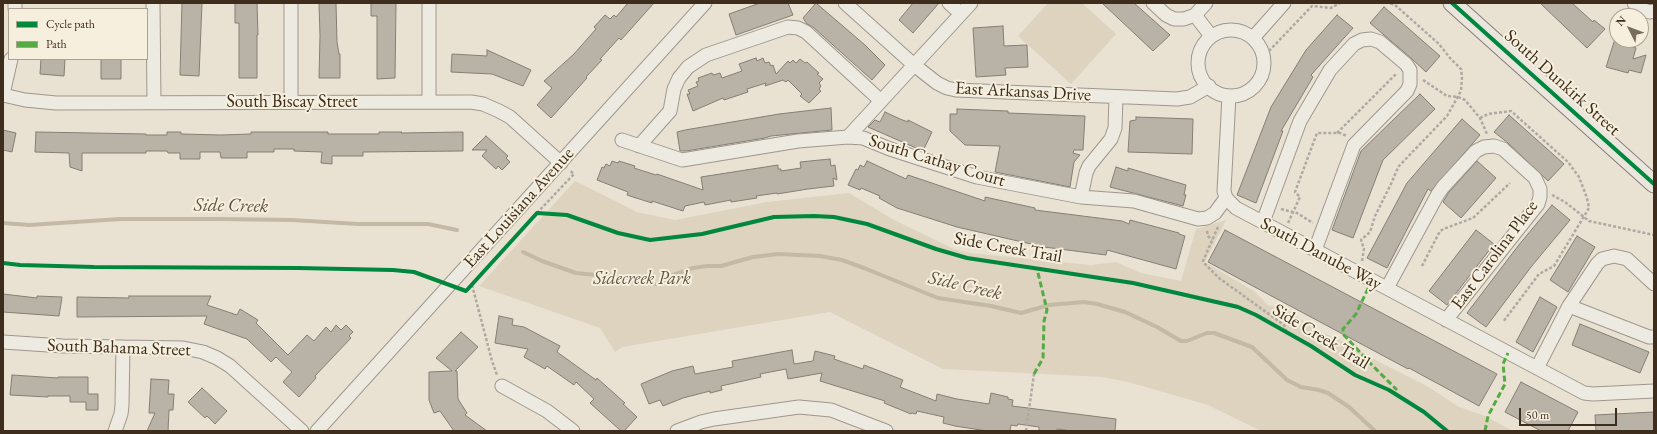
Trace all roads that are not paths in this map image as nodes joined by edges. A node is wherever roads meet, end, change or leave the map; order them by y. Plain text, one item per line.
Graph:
1 (153, 3) edge
2 (291, 3) edge
3 (429, 3) edge
4 (705, 3) edge
5 (845, 3) edge
6 (949, 3) edge
7 (971, 3) edge
8 (1153, 3) edge
9 (1206, 3) edge
10 (1284, 3) edge
11 (1452, 3) edge
12 (1634, 3) edge
13 (1652, 11) edge
14 (961, 14) junction
15 (1195, 15) junction
16 (1212, 36) junction
17 (1253, 38) junction
18 (11, 60) edge
19 (914, 65) junction
20 (1209, 86) junction
21 (3, 95) edge
22 (1229, 96) junction
23 (1116, 97) junction
24 (881, 101) junction
25 (291, 102) junction
26 (429, 102) junction
27 (154, 103) junction
28 (848, 137) junction
29 (622, 140) dead end
30 (639, 146) junction
31 (560, 163) junction
32 (1654, 184) edge
33 (1081, 197) junction
34 (1226, 198) junction
35 (1262, 222) junction
36 (1315, 250) junction
37 (1654, 284) edge
38 (1387, 288) junction
39 (1569, 306) junction
40 (1446, 320) junction
41 (1654, 337) edge
42 (3, 342) edge
43 (123, 347) junction
44 (1537, 368) junction
45 (502, 386) road end
46 (1654, 391) edge
47 (116, 431) edge
48 (302, 431) edge
49 (317, 431) edge
50 (573, 431) edge
51 (677, 431) edge
52 (886, 431) edge

1 - 27 street
2 - 25 street
3 - 26 street
4 - 31 street, East Louisiana Avenue
5 - 19 street, East Arkansas Drive
6 - 14 street
7 - 14 street
8 - 15 street
9 - 15 street
10 - 17 street
11 - 32 main road, South Dunkirk Street
12 - 13 street
14 - 19 street
15 - 16 street
16 - 17 street
16 - 20 street
17 - 22 street
18 - 21 street
19 - 23 street, East Arkansas Drive
19 - 24 street
20 - 22 street
20 - 23 street, East Arkansas Drive
21 - 27 street, South Biscay Street
22 - 34 street
23 - 33 street, East Arkansas Drive
24 - 28 street
24 - 30 street
25 - 26 street, South Biscay Street
25 - 27 street, South Biscay Street
26 - 31 street, South Biscay Street
28 - 30 street, South Cathay Court
28 - 33 street, South Cathay Court
29 - 30 street, South Cathay Court
31 - 49 street, East Louisiana Avenue
33 - 34 street, South Cathay Court
34 - 35 street, South Danube Way
35 - 36 street, South Danube Way
35 - 36 street
36 - 38 street, South Danube Way
37 - 39 street
38 - 40 street, South Danube Way
38 - 40 street, East Carolina Place
39 - 41 street
39 - 44 street
40 - 44 street, South Danube Way
42 - 43 street, South Bahama Street
43 - 47 street
43 - 48 street, South Bahama Street
44 - 46 street, South Danube Way
45 - 50 street
51 - 52 street

